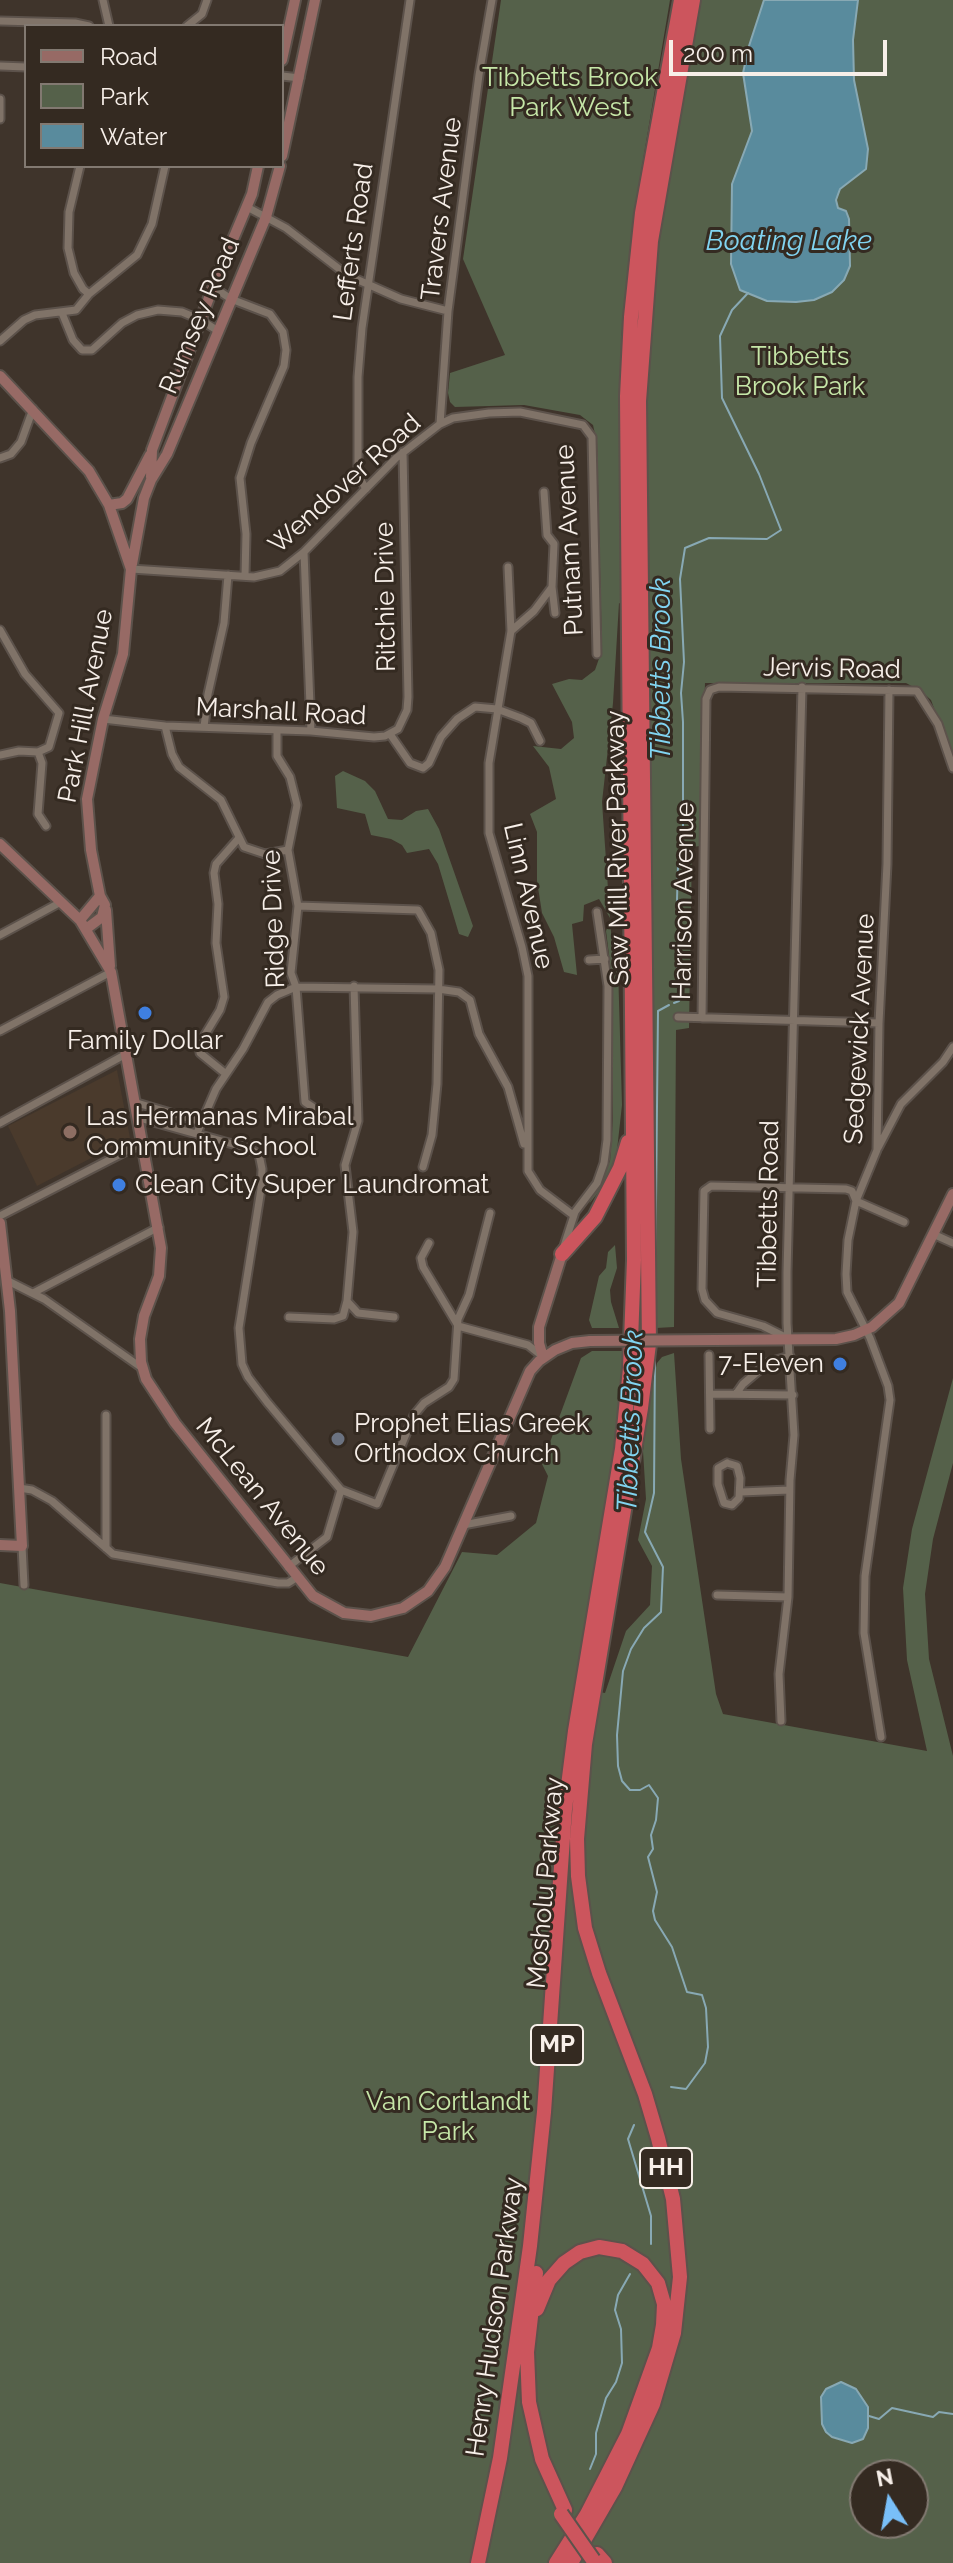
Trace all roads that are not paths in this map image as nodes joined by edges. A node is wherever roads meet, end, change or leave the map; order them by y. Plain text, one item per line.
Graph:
1 (103, 0) edge
2 (207, 0) edge
3 (295, 0) edge
4 (315, 0) edge
5 (410, 0) edge
6 (492, 0) edge
7 (681, 0) edge
8 (693, 0) edge
9 (0, 21) edge
10 (80, 24) edge
11 (109, 24) edge
12 (190, 24) edge
13 (284, 51) edge
14 (0, 66) edge
15 (24, 67) edge
16 (284, 76) edge
17 (300, 78) junction
18 (0, 99) edge
19 (0, 119) edge
20 (284, 147) edge
21 (80, 168) edge
22 (164, 168) edge
23 (257, 168) edge
24 (279, 168) edge
25 (247, 207) junction
26 (266, 217) junction
27 (369, 284) junction
28 (213, 287) junction
29 (89, 294) junction
30 (231, 299) junction
31 (448, 311) junction
32 (62, 313) junction
33 (201, 320) junction
34 (218, 331) junction
35 (0, 341) edge
36 (0, 376) edge
37 (33, 409) junction
38 (440, 424) junction
39 (583, 425) joint
40 (152, 450) junction
41 (403, 452) junction
42 (0, 458) edge
43 (151, 480) junction
44 (366, 489) junction
45 (544, 492) dead end
46 (109, 505) junction
47 (304, 552) junction
48 (508, 567) dead end
49 (131, 569) junction
50 (228, 575) junction
51 (245, 576) junction
52 (552, 587) junction
53 (555, 613) dead end
54 (0, 630) edge
55 (511, 631) junction
56 (597, 654) dead end
57 (802, 687) junction
58 (710, 690) joint
59 (889, 690) junction
60 (497, 709) junction
61 (103, 719) junction
62 (165, 726) junction
63 (204, 727) junction
64 (277, 730) junction
65 (311, 731) junction
66 (390, 734) junction
67 (540, 741) dead end
68 (38, 752) junction
69 (0, 755) edge
70 (953, 768) edge
71 (46, 826) dead end
72 (238, 839) junction
73 (0, 844) edge
74 (288, 850) junction
75 (103, 900) junction
76 (61, 902) junction
77 (298, 906) junction
78 (597, 912) dead end
79 (83, 925) junction
80 (0, 935) edge
81 (605, 959) junction
82 (589, 960) dead end
83 (111, 972) junction
84 (354, 986) junction
85 (296, 987) junction
86 (438, 989) junction
87 (678, 1017) dead end
88 (702, 1018) junction
89 (792, 1022) junction
90 (879, 1023) junction
91 (0, 1031) edge
92 (953, 1047) edge
93 (128, 1053) junction
94 (226, 1074) junction
95 (137, 1103) junction
96 (139, 1118) junction
97 (358, 1121) junction
98 (201, 1122) junction
99 (0, 1123) edge
100 (632, 1127) junction
101 (197, 1133) junction
102 (144, 1142) junction
103 (877, 1150) junction
104 (526, 1154) junction
105 (423, 1167) dead end
106 (789, 1188) junction
107 (953, 1194) edge
108 (856, 1201) junction
109 (603, 1203) junction
110 (490, 1213) dead end
111 (634, 1214) junction
112 (573, 1215) junction
113 (0, 1216) edge
114 (904, 1222) dead end
115 (0, 1223) edge
116 (159, 1226) junction
117 (933, 1234) junction
118 (429, 1243) dead end
119 (953, 1243) edge
120 (562, 1254) junction
121 (8, 1281) junction
122 (33, 1293) junction
123 (350, 1304) junction
124 (289, 1317) dead end
125 (394, 1317) dead end
126 (458, 1326) junction
127 (867, 1330) junction
128 (789, 1339) junction
129 (709, 1355) dead end
130 (790, 1356) junction
131 (543, 1357) junction
132 (142, 1368) junction
133 (710, 1394) junction
134 (736, 1394) junction
135 (793, 1395) junction
136 (106, 1415) dead end
137 (710, 1429) dead end
138 (19, 1488) junction
139 (341, 1490) junction
140 (789, 1490) junction
141 (741, 1492) junction
142 (511, 1516) dead end
143 (463, 1525) junction
144 (0, 1545) edge
145 (22, 1546) junction
146 (106, 1548) junction
147 (288, 1567) junction
148 (296, 1578) junction
149 (24, 1585) dead end
150 (717, 1595) dead end
151 (788, 1597) junction
152 (587, 1694) junction
153 (781, 1721) dead end
154 (881, 1737) dead end
155 (582, 1762) junction
156 (524, 2327) junction
157 (598, 2560) edge
158 (478, 2563) edge
159 (556, 2563) edge
160 (571, 2563) edge

1 - 11 street
2 - 12 street
3 - 13 street
4 - 17 street
5 - 27 street, Lefferts Road
6 - 31 street, Travers Avenue
7 - 100 highway, Saw Mill River Parkway
8 - 152 highway, Saw Mill River Parkway
9 - 10 street
14 - 15 street
16 - 17 street
17 - 20 street
18 - 19 street
21 - 29 street
22 - 29 street
23 - 25 street, Rumsey Road
24 - 26 street, Rumsey Road
25 - 26 street
25 - 28 street, Rumsey Road
26 - 27 street
26 - 30 street, Rumsey Road
27 - 31 street
27 - 44 street, Lefferts Road
28 - 30 street
28 - 33 street, Rumsey Road
29 - 32 street
30 - 34 street, Rumsey Road
30 - 51 street
31 - 38 street, Travers Avenue
32 - 33 street
32 - 35 street
33 - 34 street
33 - 40 street, Rumsey Road
34 - 43 street, Rumsey Road
36 - 37 street, Park Hill Avenue
37 - 42 street
37 - 46 street, Park Hill Avenue
38 - 39 street, Wendover Road
38 - 41 street, Wendover Road
39 - 56 street, Putnam Avenue
40 - 43 street, Rumsey Road
40 - 46 street
41 - 44 street, Wendover Road
41 - 66 street, Ritchie Drive
43 - 49 street, Rumsey Road
44 - 47 street, Wendover Road
45 - 52 street
46 - 49 street, Park Hill Avenue
47 - 51 street, Wendover Road
47 - 65 street
48 - 55 street, Linn Avenue
49 - 50 street, Wendover Road
49 - 61 street, Park Hill Avenue
50 - 51 street, Wendover Road
50 - 63 street
52 - 53 street
52 - 55 street
54 - 68 street
55 - 60 street, Linn Avenue
57 - 58 street, Jervis Road
57 - 59 street, Jervis Road
57 - 89 street, Tibbetts Road
58 - 88 street, Harrison Avenue
59 - 70 street, Jervis Road
59 - 90 street, Sedgewick Avenue
60 - 66 street, Marshall Road
60 - 67 street
60 - 104 street, Linn Avenue
61 - 62 street, Marshall Road
61 - 75 street, Park Hill Avenue
62 - 63 street, Marshall Road
62 - 72 street
63 - 64 street, Marshall Road
64 - 65 street, Marshall Road
64 - 74 street, Ridge Drive
65 - 66 street, Marshall Road
68 - 69 street
68 - 71 street
72 - 74 street
72 - 94 street
73 - 76 street, McLean Avenue
74 - 77 street, Ridge Drive
75 - 79 street
75 - 83 street, Park Hill Avenue
76 - 79 street, McLean Avenue
76 - 80 street
77 - 85 street, Ridge Drive
77 - 86 street
78 - 81 street
79 - 83 street, McLean Avenue
81 - 82 street
81 - 112 street
83 - 91 street
83 - 93 street, McLean Avenue
84 - 85 street
84 - 86 street
84 - 97 street
85 - 94 street
85 - 97 street, Ridge Drive
86 - 104 street
86 - 105 street
87 - 88 street
88 - 89 street
89 - 90 street
89 - 106 street, Tibbetts Road
90 - 103 street, Sedgewick Avenue
92 - 103 street
93 - 95 street, McLean Avenue
93 - 99 street
94 - 98 street
95 - 96 street, McLean Avenue
95 - 98 street
96 - 101 street
96 - 102 street, McLean Avenue
97 - 123 street
98 - 101 street
100 - 109 highway
100 - 111 highway, Saw Mill River Parkway
101 - 139 street
102 - 113 street
102 - 116 street, McLean Avenue
103 - 108 street, Sedgewick Avenue
104 - 112 street, Linn Avenue
106 - 108 street
106 - 128 street, Tibbetts Road
106 - 128 street
107 - 117 street
108 - 114 street
108 - 127 street, Sedgewick Avenue
109 - 111 highway
109 - 120 highway
110 - 126 street
111 - 152 highway, Saw Mill River Parkway
112 - 120 street
115 - 121 street
116 - 122 street
116 - 132 street, McLean Avenue
117 - 119 street
117 - 127 street
118 - 126 street
120 - 131 street
121 - 122 street
121 - 138 street
122 - 132 street
123 - 124 street
123 - 125 street
126 - 131 street
126 - 139 street
127 - 128 street
127 - 154 street, Sedgewick Avenue
128 - 130 street, Tibbetts Road
128 - 131 street, bridge
129 - 133 street
130 - 134 street
130 - 135 street, Tibbetts Road
131 - 143 street, McLean Avenue
132 - 147 street, McLean Avenue
133 - 134 street
133 - 137 street
134 - 135 street
135 - 140 street, Tibbetts Road
136 - 146 street
138 - 145 street
138 - 146 street
139 - 147 street
140 - 141 street
140 - 151 street, Tibbetts Road
141 - 141 street
142 - 143 street
143 - 148 street, McLean Avenue
144 - 145 street
145 - 149 street
146 - 148 street
147 - 148 street, McLean Avenue
150 - 151 street
151 - 153 street, Tibbetts Road
152 - 155 highway, HH
152 - 156 highway, Henry Hudson Parkway
155 - 156 highway, Mosholu Parkway / MP
155 - 160 highway, HH
156 - 157 highway, Mosholu Parkway / MP, bridge
156 - 158 highway, Henry Hudson Parkway
156 - 159 highway

